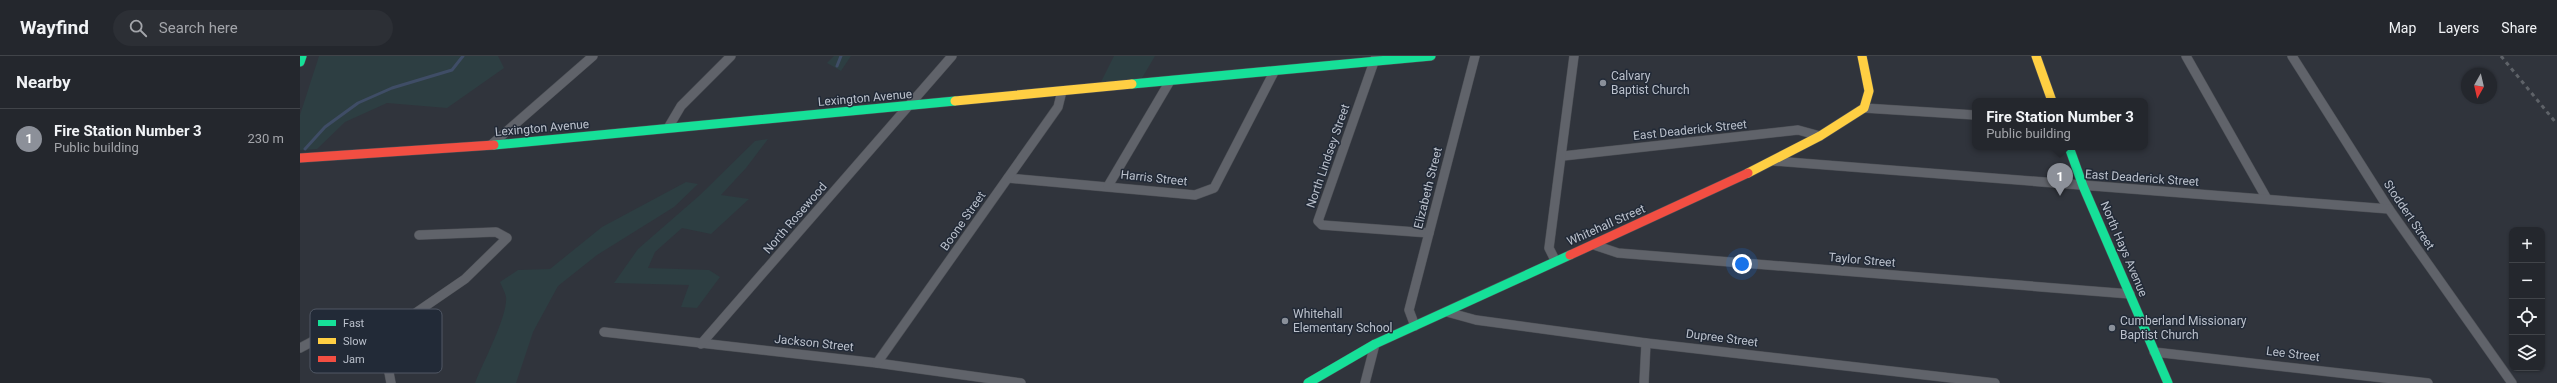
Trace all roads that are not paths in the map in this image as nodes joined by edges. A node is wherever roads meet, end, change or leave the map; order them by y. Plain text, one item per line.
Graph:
1 (302, 56) edge
2 (593, 56) edge
3 (731, 56) edge
4 (952, 56) edge
5 (1431, 56) edge
6 (1475, 56) edge
7 (1574, 56) edge
8 (1862, 56) edge
9 (2036, 56) edge
10 (2186, 56) edge
11 (2292, 56) edge
12 (1375, 58) edge
13 (300, 62) edge
14 (1274, 72) junction
15 (1170, 81) junction
16 (1062, 91) junction
17 (2051, 98) edge
18 (907, 107) junction
19 (1864, 108) junction
20 (1972, 115) edge
21 (668, 128) junction
22 (1820, 136) junction
23 (491, 145) junction
24 (2070, 150) edge
25 (1563, 156) junction
26 (300, 158) edge
27 (1774, 161) junction
28 (1008, 178) junction
29 (1108, 186) junction
30 (2083, 186) junction
31 (2267, 199) junction
32 (2389, 209) junction
33 (1429, 233) junction
34 (419, 235) dead end
35 (1594, 245) junction
36 (1555, 260) junction
37 (2130, 294) junction
38 (420, 309) edge
39 (1447, 312) junction
40 (1415, 326) junction
41 (604, 332) dead end
42 (310, 343) edge
43 (1646, 343) junction
44 (701, 344) junction
45 (1375, 344) junction
46 (300, 348) edge
47 (2154, 352) junction
48 (877, 363) junction
49 (389, 373) edge
50 (1939, 380) edge
51 (391, 383) edge
52 (1021, 383) edge
53 (1308, 383) edge
54 (1366, 383) edge
55 (1644, 383) edge
56 (1995, 383) edge
57 (2168, 383) edge
58 (2424, 383) edge
59 (2512, 383) edge

1 - 13 street
2 - 23 street
3 - 21 street
4 - 18 street, North Rosewood
5 - 12 street, Lexington Avenue
6 - 33 street, Elizabeth Street
7 - 25 street
8 - 19 street
9 - 17 street
10 - 31 street
11 - 32 street, Stoddert Street
12 - 14 street, Lexington Avenue
12 - 33 street, North Lindsey Street
14 - 15 street, Lexington Avenue
14 - 29 street, Harris Street
15 - 16 street, Lexington Avenue
15 - 29 street
16 - 18 street, Lexington Avenue
16 - 28 street, Boone Street
18 - 21 street, Lexington Avenue
18 - 44 street, North Rosewood
19 - 20 street
19 - 22 street, Whitehall Street
21 - 23 street, Lexington Avenue
22 - 25 street, East Deaderick Street
22 - 27 street, Whitehall Street
23 - 26 street, Lexington Avenue
24 - 30 street, North Hays Avenue
25 - 36 street
27 - 30 street, East Deaderick Street
27 - 35 street, Whitehall Street
28 - 29 street, Harris Street
28 - 48 street, Boone Street
30 - 31 street, East Deaderick Street
30 - 37 street, North Hays Avenue
31 - 32 street, East Deaderick Street
32 - 59 street, Stoddert Street
33 - 40 street, Elizabeth Street
34 - 38 street
35 - 36 street, Whitehall Street
35 - 37 street, Taylor Street
36 - 39 street, Whitehall Street
37 - 47 street, North Hays Avenue
39 - 40 street, Whitehall Street
39 - 43 street, Dupree Street
40 - 45 street, Whitehall Street
41 - 44 street, Jackson Street
42 - 46 street
43 - 50 street, Dupree Street
43 - 55 street
44 - 48 street, Jackson Street
45 - 53 street, Whitehall Street
45 - 54 street
47 - 57 street, North Hays Avenue
47 - 58 street, Lee Street
48 - 52 street, Jackson Street
49 - 51 street
50 - 56 street, Dupree Street

